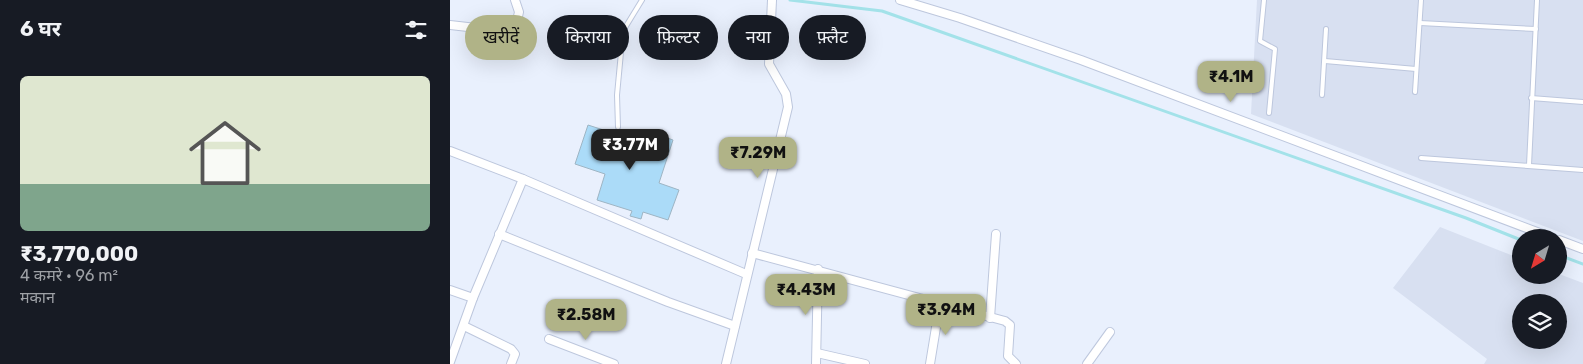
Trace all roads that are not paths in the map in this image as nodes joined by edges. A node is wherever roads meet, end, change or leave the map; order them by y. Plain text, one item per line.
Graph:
1 (515, 0) edge
2 (642, 0) edge
3 (772, 0) edge
4 (900, 0) edge
5 (1264, 0) edge
6 (1421, 0) edge
7 (1537, 0) edge
8 (518, 15) edge
9 (1420, 24) junction
10 (450, 25) edge
11 (465, 27) edge
12 (1326, 29) dead end
13 (1536, 29) junction
14 (1325, 62) junction
15 (1416, 69) junction
16 (1415, 92) dead end
17 (1322, 95) dead end
18 (1531, 98) junction
19 (1583, 102) edge
20 (1269, 113) dead end
21 (618, 127) dead end
22 (450, 152) edge
23 (1421, 158) dead end
24 (1528, 165) junction
25 (1583, 170) edge
26 (523, 179) junction
27 (1529, 229) edge
28 (499, 234) junction
29 (996, 234) dead end
30 (1568, 243) edge
31 (1583, 249) edge
32 (752, 253) junction
33 (818, 269) junction
34 (746, 274) junction
35 (450, 290) edge
36 (473, 298) junction
37 (940, 303) junction
38 (990, 318) junction
39 (464, 326) junction
40 (734, 326) junction
41 (1110, 332) dead end
42 (550, 339) dead end
43 (816, 352) junction
44 (450, 362) edge
45 (1010, 362) edge
46 (511, 364) edge
47 (614, 364) edge
48 (726, 364) edge
49 (816, 364) edge
50 (865, 364) edge
51 (930, 364) edge
52 (1087, 364) edge

1 - 8 street
2 - 21 lane
3 - 32 street
4 - 27 street
5 - 20 lane
6 - 9 lane
7 - 13 lane
9 - 13 lane
9 - 15 lane
10 - 11 street
12 - 14 lane
13 - 18 lane
14 - 15 lane
14 - 17 lane
15 - 16 lane
18 - 19 lane
18 - 24 lane
22 - 26 street
23 - 24 lane
24 - 25 lane
26 - 28 street
26 - 34 street
28 - 36 street
28 - 40 street
29 - 38 street
30 - 31 street
32 - 33 street
32 - 34 street
33 - 37 street
33 - 43 street
34 - 40 street
35 - 36 street
36 - 39 street
37 - 38 street
37 - 51 street
38 - 45 street
39 - 44 street
39 - 46 street
40 - 48 street
41 - 52 street
42 - 47 street
43 - 49 street
43 - 50 street

